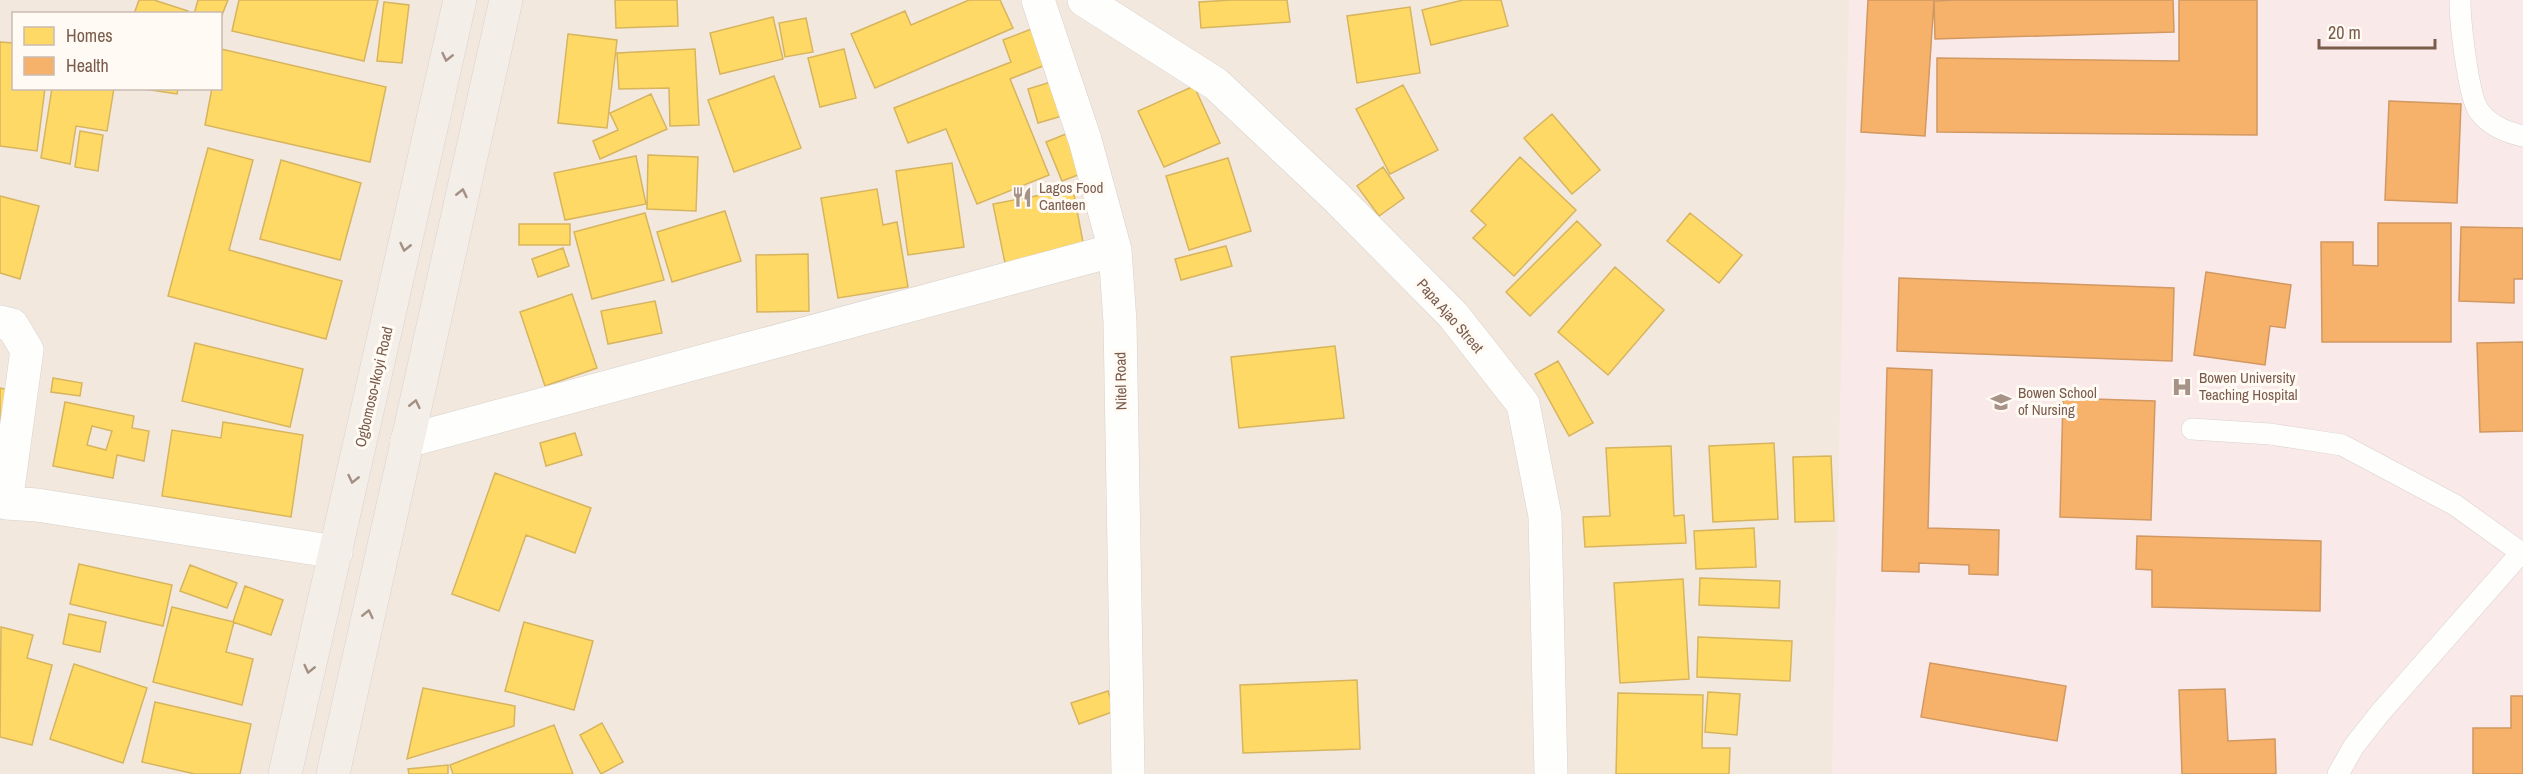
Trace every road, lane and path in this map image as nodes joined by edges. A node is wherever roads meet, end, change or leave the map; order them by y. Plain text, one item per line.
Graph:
1 (460, 0) edge
2 (506, 0) edge
3 (1038, 0) edge
4 (1084, 0) edge
5 (2460, 0) edge
6 (2523, 136) edge
7 (1115, 250) junction
8 (0, 322) edge
9 (2192, 429) dead end
10 (406, 441) junction
11 (3, 514) edge
12 (336, 552) junction
13 (2522, 554) edge
14 (285, 774) edge
15 (333, 774) edge
16 (1128, 774) edge
17 (1551, 774) edge
18 (2338, 774) edge

1 -> 12 main road, Ogbomoso-Ikoyi Road
10 -> 2 main road
3 - 7 street, Nitel Road
4 - 17 street, Papa Ajao Street
5 - 6 lane
7 - 10 street
7 - 16 street, Nitel Road
8 - 11 street
9 - 13 lane
15 -> 10 main road
11 - 12 street
12 -> 14 main road, Ogbomoso-Ikoyi Road
13 - 18 lane

